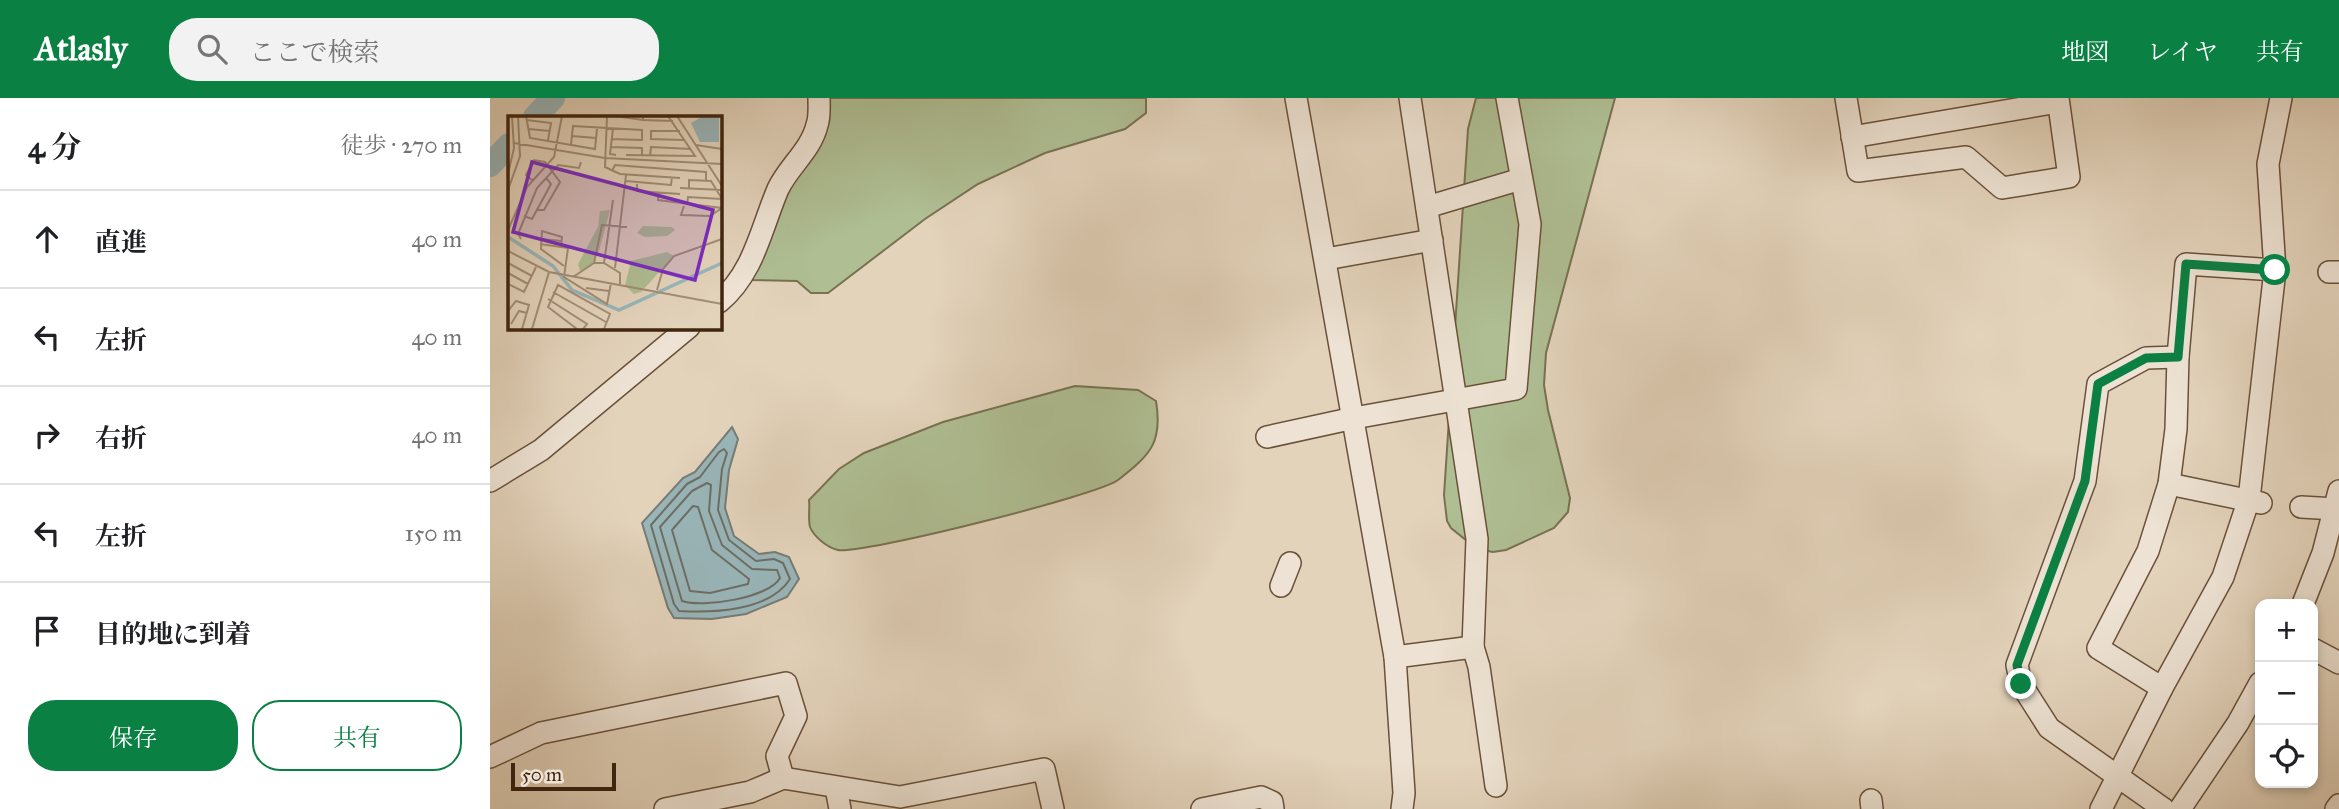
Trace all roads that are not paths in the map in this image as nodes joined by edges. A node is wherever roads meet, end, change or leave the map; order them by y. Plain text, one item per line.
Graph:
1 (819, 98) edge
2 (1296, 98) edge
3 (1410, 98) edge
4 (1507, 98) edge
5 (1846, 98) edge
6 (2281, 98) edge
7 (2058, 100) edge
8 (1852, 137) junction
9 (1521, 179) junction
10 (1427, 207) junction
11 (1432, 240) junction
12 (1326, 259) junction
13 (2275, 270) junction
14 (721, 300) edge
15 (687, 329) edge
16 (2178, 357) junction
17 (1454, 401) junction
18 (1354, 418) junction
19 (1267, 437) dead end
20 (490, 481) edge
21 (2169, 484) junction
22 (2337, 500) edge
23 (2256, 501) junction
24 (2301, 507) dead end
25 (1290, 563) dead end
26 (1282, 586) dead end
27 (2305, 599) edge
28 (1473, 647) junction
29 (2318, 652) edge
30 (1395, 657) junction
31 (2339, 663) edge
32 (2162, 688) junction
33 (2255, 692) edge
34 (490, 757) edge
35 (2116, 777) junction
36 (783, 778) junction
37 (1496, 786) dead end
38 (836, 788) junction
39 (751, 801) edge
40 (664, 809) edge
41 (840, 809) edge
42 (1054, 809) edge
43 (1202, 809) edge
44 (1273, 809) edge
45 (1402, 809) edge
46 (2101, 809) edge
47 (2164, 809) edge
48 (2180, 809) edge

1 - 14 street
2 - 12 street
3 - 10 street
4 - 9 street
5 - 8 street
6 - 13 street
7 - 8 street
7 - 8 street
9 - 10 street
9 - 17 street
10 - 11 street
11 - 12 street
11 - 17 street
12 - 18 street
13 - 16 street
13 - 23 street
15 - 20 street
16 - 21 street
16 - 35 street
17 - 18 street
17 - 28 street
18 - 19 street
18 - 30 street
21 - 23 street
21 - 32 street
22 - 24 street
22 - 27 street
23 - 32 street
25 - 26 street
28 - 30 street
28 - 37 street
29 - 31 street
30 - 45 street
32 - 35 street
33 - 48 street
34 - 36 street
35 - 46 street
35 - 47 street
36 - 38 street
36 - 39 street
38 - 41 street
38 - 42 street
39 - 40 street
43 - 44 street

